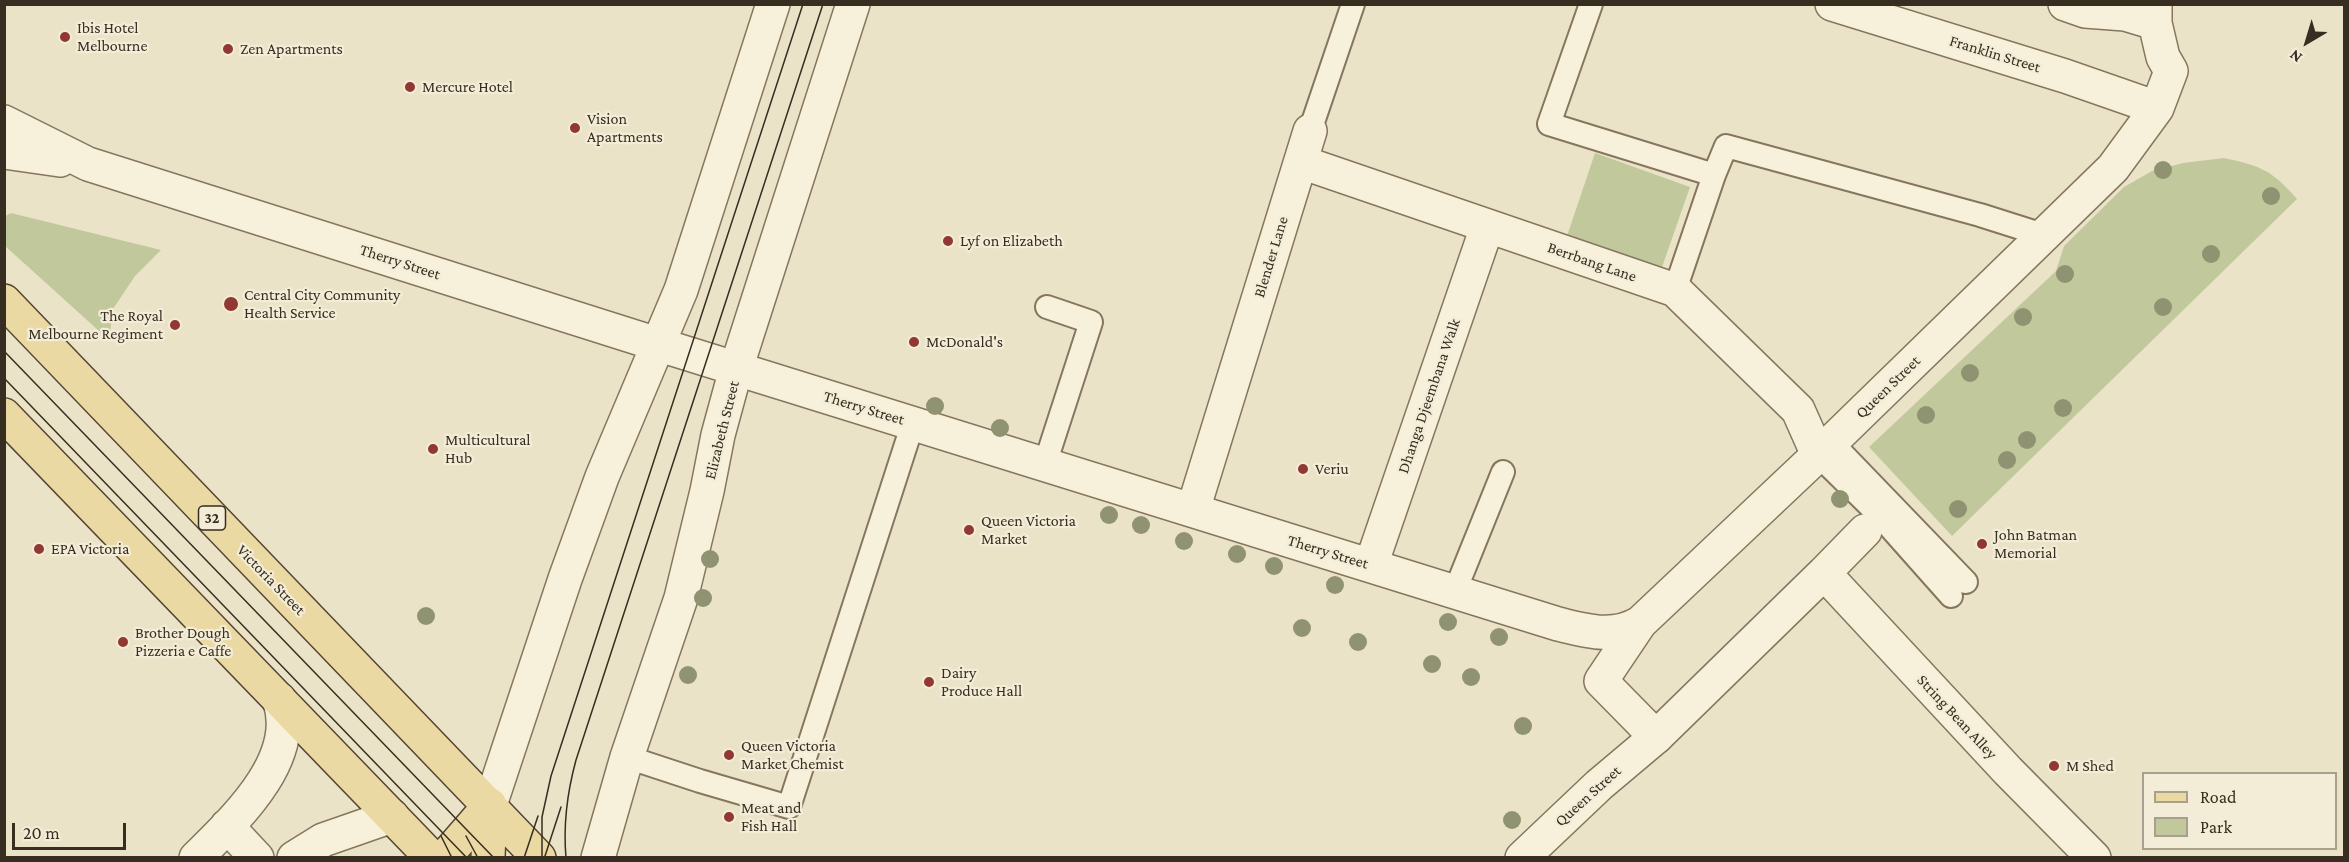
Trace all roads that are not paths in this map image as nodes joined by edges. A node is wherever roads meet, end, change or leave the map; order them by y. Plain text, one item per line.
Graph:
1 (773, 4) edge
2 (854, 4) edge
3 (1353, 4) edge
4 (1591, 4) edge
5 (1832, 4) edge
6 (2065, 4) edge
7 (2156, 11) edge
8 (2157, 108) junction
9 (4, 122) edge
10 (1310, 130) joint
11 (4, 152) edge
12 (1301, 162) junction
13 (88, 164) junction
14 (1714, 175) junction
15 (1487, 227) junction
16 (2043, 235) junction
17 (1675, 290) junction
18 (4, 301) edge
19 (1047, 308) dead end
20 (660, 345) junction
21 (736, 369) junction
22 (4, 415) edge
23 (913, 423) junction
24 (1824, 448) junction
25 (1046, 465) junction
26 (1503, 472) dead end
27 (1193, 510) junction
28 (1865, 531) dead end
29 (1371, 565) junction
30 (1824, 573) junction
31 (1958, 589) dead end
32 (1455, 591) junction
33 (1640, 623) junction
34 (279, 699) junction
35 (1656, 737) junction
36 (627, 757) junction
37 (490, 805) junction
38 (392, 816) junction
39 (227, 826) junction
40 (196, 858) edge
41 (257, 858) edge
42 (294, 858) edge
43 (432, 858) edge
44 (444, 858) edge
45 (488, 858) edge
46 (539, 858) edge
47 (598, 858) edge
48 (1522, 858) edge
49 (2094, 858) edge

1 - 20 street
2 - 21 street, Elizabeth Street
3 - 10 lane, Blender Lane
4 - 14 lane
5 - 8 street, Franklin Street
6 - 7 street
7 - 8 street, Queen Street
8 - 16 street, Queen Street
9 - 13 street, Therry Street
10 - 12 street, Blender Lane
11 - 13 street, Therry Street
12 - 15 street, Berrbang Lane
12 - 27 street, Blender Lane
13 - 20 street, Therry Street
14 - 16 lane
14 - 17 lane
15 - 17 street, Berrbang Lane
15 - 29 street, Dhanga Djeembana Walk
16 - 24 street, Queen Street
17 - 24 street, Berrbang Lane
18 - 37 main road, Victoria Street / 32
19 - 25 lane
20 - 21 street, Therry Street
20 - 37 street
21 - 23 street, Therry Street
21 - 36 street, Elizabeth Street
22 - 34 main road
23 - 25 street, Therry Street
23 - 36 lane
24 - 31 lane
24 - 33 street, Queen Street
25 - 27 street, Therry Street
26 - 32 lane
27 - 29 street, Therry Street
28 - 30 street, Queen Street
29 - 32 street, Therry Street
30 - 35 street, Queen Street
30 - 49 street, String Bean Alley
32 - 33 street, Therry Street
33 - 35 street, Queen Street
34 - 38 main road
34 - 39 street
35 - 48 street, Queen Street
36 - 47 street, Elizabeth Street
37 - 44 main road
37 - 45 main road
37 - 46 main road, Victoria Street / 32
38 - 42 street
38 - 43 main road
39 - 40 street
39 - 41 street

